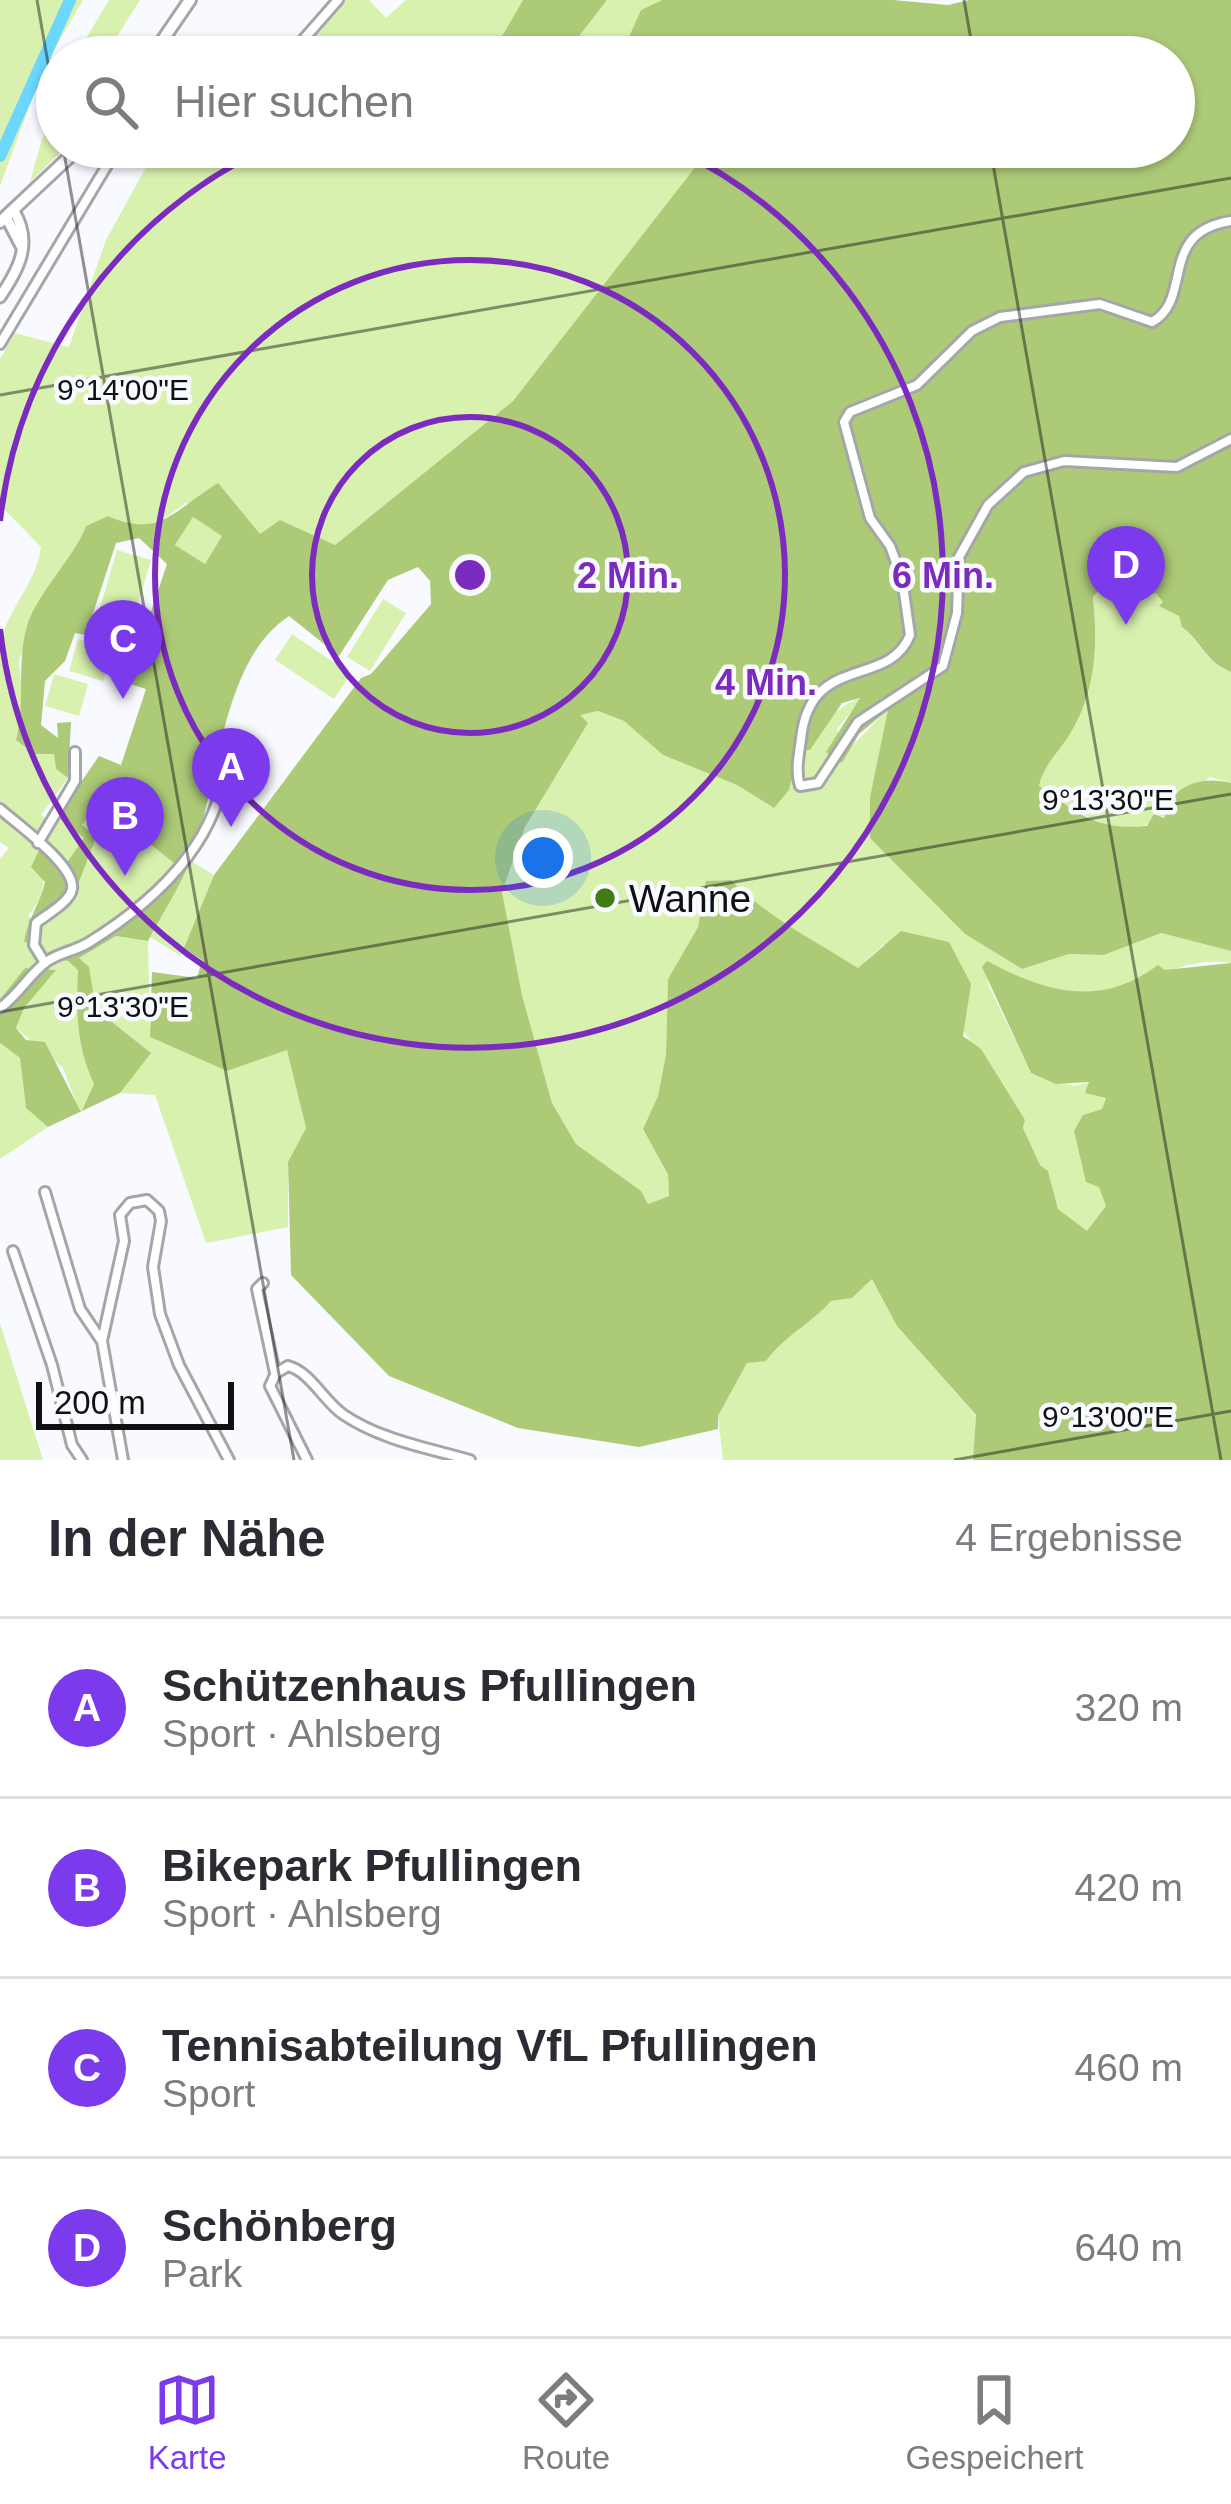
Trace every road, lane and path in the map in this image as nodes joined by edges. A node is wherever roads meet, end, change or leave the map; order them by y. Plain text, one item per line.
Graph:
1 (190, 0) edge
2 (338, 0) edge
3 (165, 36) edge
4 (306, 36) edge
5 (60, 168) edge
6 (105, 168) edge
7 (7, 216) edge
8 (1231, 221) edge
9 (0, 233) edge
10 (16, 235) junction
11 (23, 250) junction
12 (12, 279) junction
13 (28, 289) junction
14 (0, 297) edge
15 (0, 344) edge
16 (1231, 439) edge
17 (75, 752) dead end
18 (226, 757) dead end
19 (0, 809) edge
20 (38, 843) junction
21 (45, 963) junction
22 (0, 1008) edge
23 (45, 1192) dead end
24 (13, 1251) dead end
25 (263, 1283) dead end
26 (103, 1341) junction
27 (275, 1373) junction
28 (82, 1460) edge
29 (123, 1460) edge
30 (229, 1460) edge
31 (307, 1460) edge
32 (470, 1460) edge

1 - 3 main road
2 - 4 street
5 - 7 main road
6 - 13 street
7 - 10 main road
7 - 11 main road
8 - 16 street
9 - 10 main road
10 - 11 main road
11 - 12 main road
12 - 13 street
12 - 14 main road
13 - 15 street
17 - 20 street
18 - 21 street
19 - 20 street
20 - 21 street
21 - 22 street
23 - 26 street
24 - 28 street
25 - 27 street
26 - 29 street
26 - 30 street
27 - 31 street
27 - 32 street

